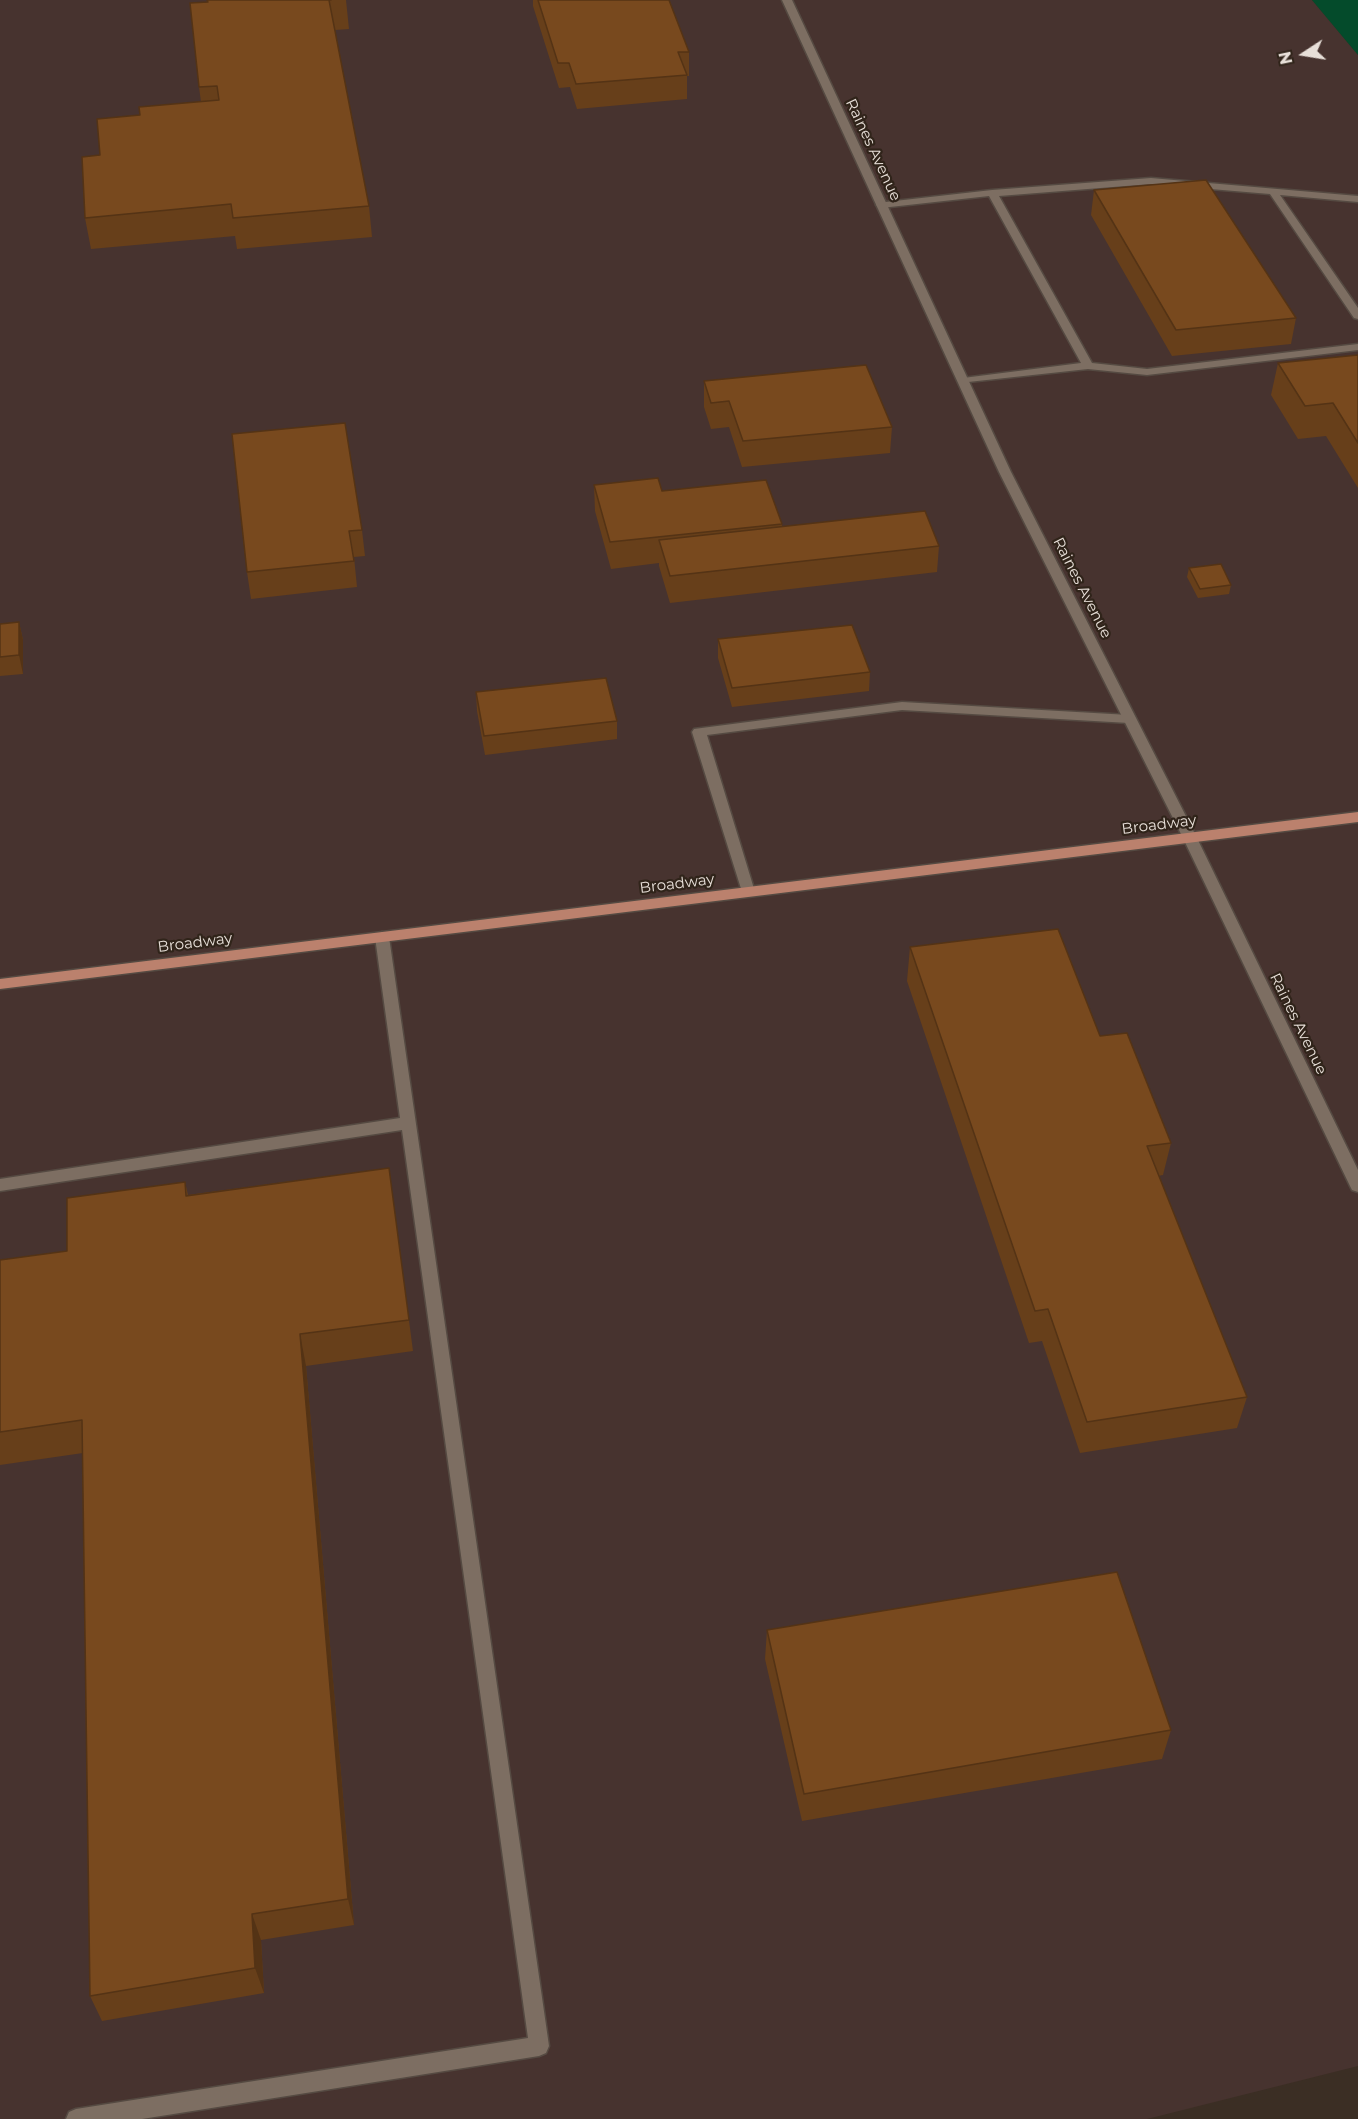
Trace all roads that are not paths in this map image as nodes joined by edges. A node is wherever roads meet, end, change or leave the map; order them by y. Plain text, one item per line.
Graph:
1 (787, 0) edge
2 (1273, 192) junction
3 (992, 193) junction
4 (1358, 199) edge
5 (881, 205) junction
6 (1358, 316) edge
7 (1358, 347) edge
8 (1088, 366) junction
9 (963, 381) junction
10 (1130, 719) junction
11 (1358, 817) edge
12 (1190, 838) junction
13 (748, 892) junction
14 (382, 937) junction
15 (0, 984) edge
16 (408, 1124) junction
17 (0, 1185) edge
18 (1358, 1186) edge
19 (76, 2119) edge

1 - 5 street, Raines Avenue
2 - 3 street
2 - 4 street
2 - 6 street
3 - 5 street
3 - 8 street
5 - 9 street, Raines Avenue
7 - 8 street
8 - 9 street
9 - 10 street, Raines Avenue
10 - 12 street, Raines Avenue
10 - 13 street
11 - 12 main road, Broadway
12 - 13 main road, Broadway
12 - 18 street, Raines Avenue
13 - 14 main road, Broadway
14 - 15 main road, Broadway
14 - 16 street
16 - 17 street
16 - 19 street

